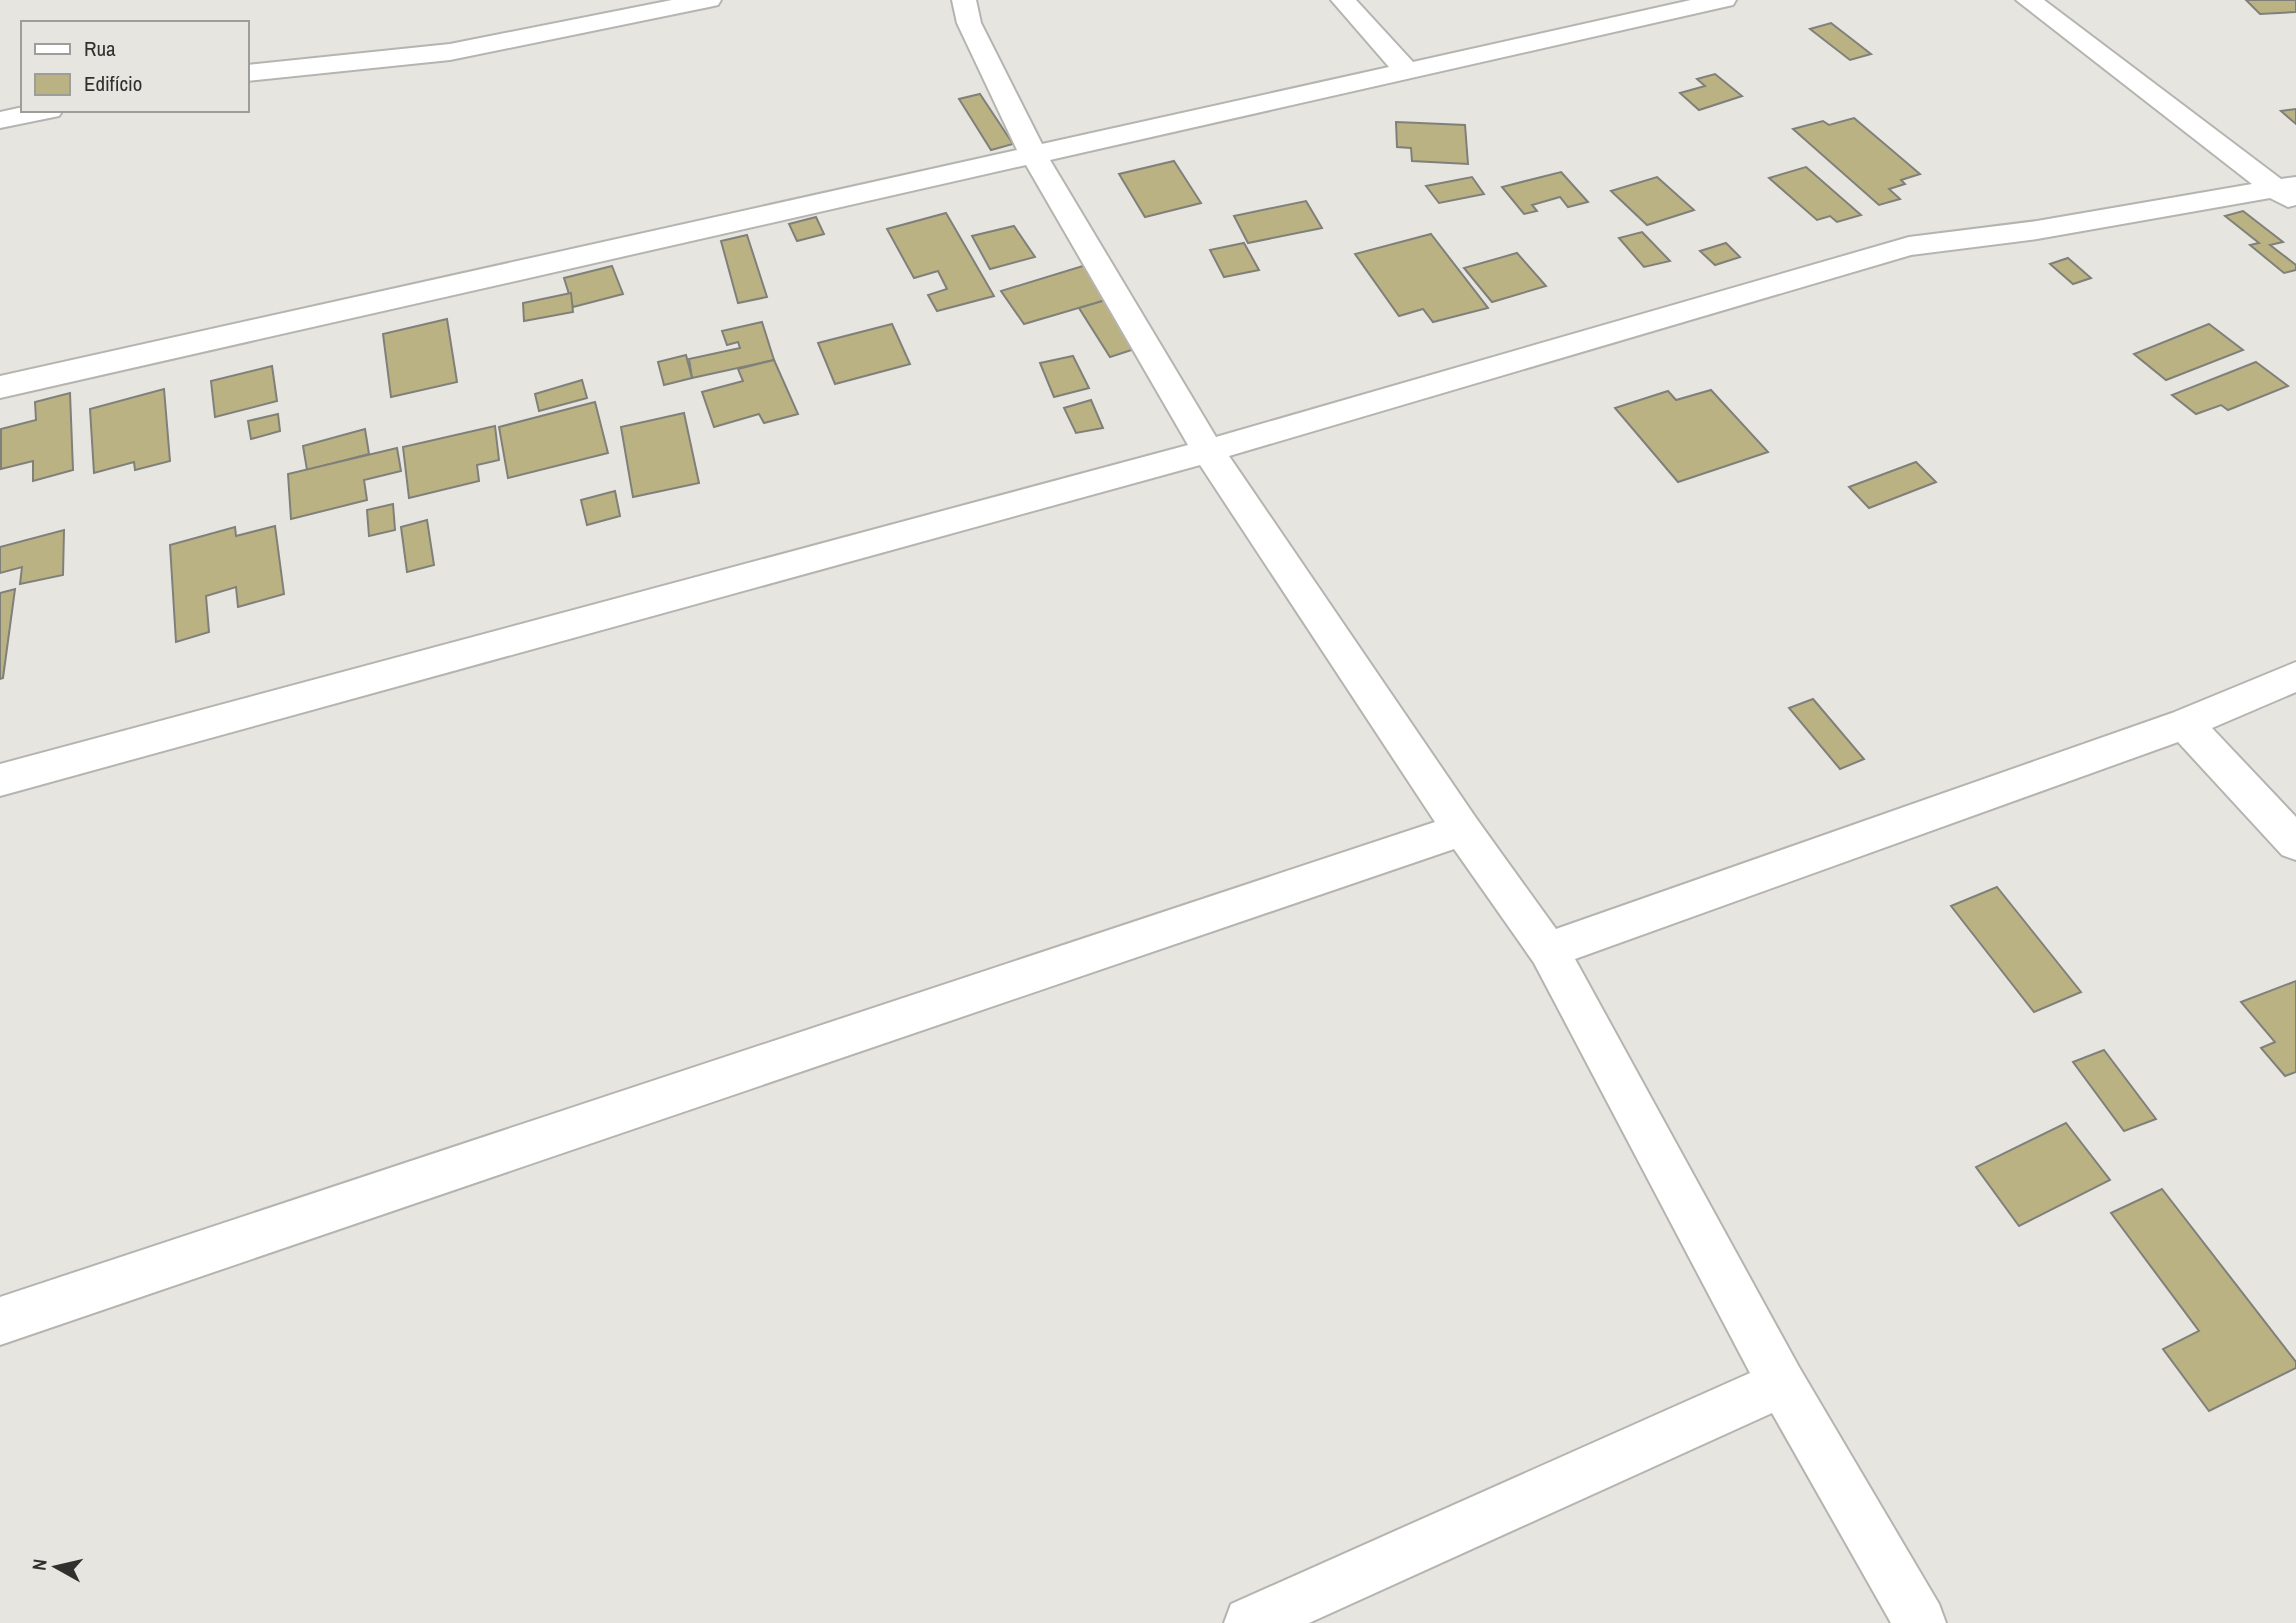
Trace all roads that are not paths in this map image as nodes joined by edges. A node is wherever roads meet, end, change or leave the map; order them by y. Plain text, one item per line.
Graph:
1 (709, 0) edge
2 (964, 0) edge
3 (1343, 0) edge
4 (1724, 0) edge
5 (2028, 0) edge
6 (1677, 5) edge
7 (586, 12) edge
8 (1406, 70) junction
9 (248, 73) edge
10 (40, 112) edge
11 (0, 120) edge
12 (1034, 156) junction
13 (2289, 193) edge
14 (0, 387) edge
15 (1208, 451) junction
16 (2296, 676) edge
17 (2185, 724) junction
18 (0, 780) edge
19 (1462, 830) junction
20 (2296, 843) edge
21 (1548, 950) junction
22 (0, 1321) edge
23 (1782, 1384) junction
24 (1250, 1623) edge
25 (1920, 1623) edge

1 - 7 street
2 - 12 street
3 - 8 street
4 - 6 street
5 - 13 street
6 - 8 street
7 - 9 street
8 - 12 street
10 - 11 street
12 - 14 street
12 - 15 street
13 - 15 street
15 - 18 street
15 - 19 street
16 - 17 street
17 - 20 street
17 - 21 street
19 - 21 street
19 - 22 street
21 - 23 street
23 - 24 street
23 - 25 street

